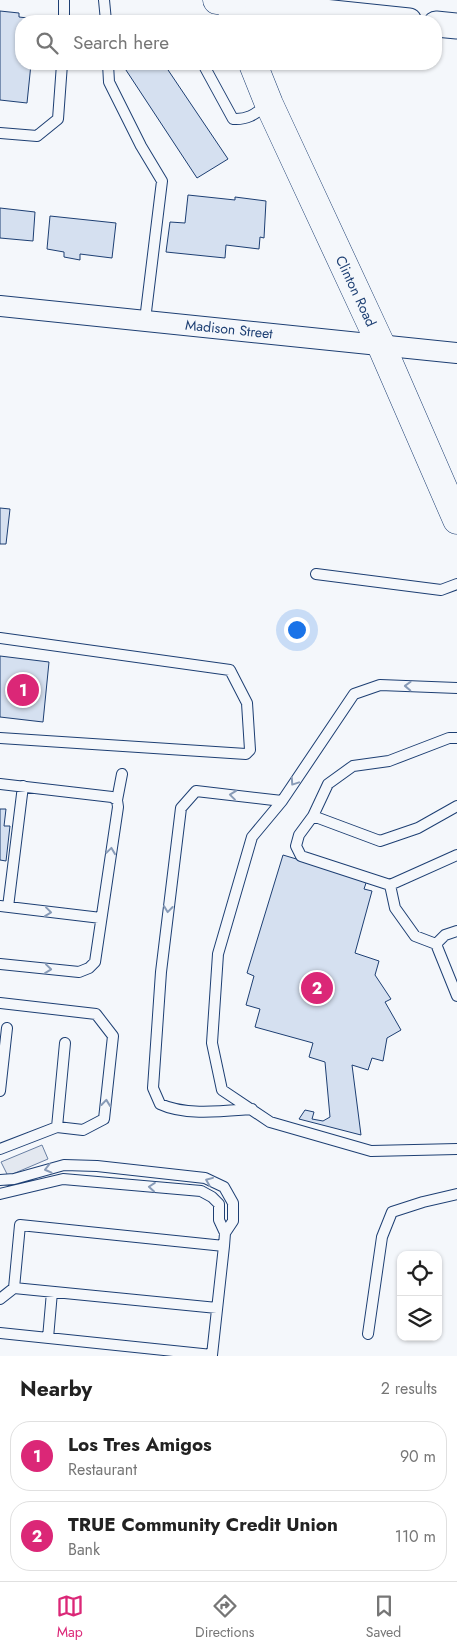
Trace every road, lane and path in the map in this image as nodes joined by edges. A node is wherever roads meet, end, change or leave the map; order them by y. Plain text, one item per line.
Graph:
1 (64, 0) edge
2 (104, 0) edge
3 (227, 6) edge
4 (64, 15) edge
5 (105, 15) edge
6 (380, 15) edge
7 (442, 25) edge
8 (457, 26) edge
9 (62, 70) edge
10 (108, 70) edge
11 (206, 70) edge
12 (255, 70) edge
13 (269, 104) junction
14 (0, 133) edge
15 (0, 306) edge
16 (145, 320) junction
17 (381, 345) junction
18 (457, 353) edge
19 (457, 520) edge
20 (316, 574) dead end
21 (457, 584) edge
22 (0, 638) edge
23 (457, 688) edge
24 (0, 738) edge
25 (457, 738) edge
26 (122, 774) dead end
27 (0, 784) edge
28 (23, 786) junction
29 (117, 800) junction
30 (282, 801) junction
31 (457, 806) edge
32 (313, 816) junction
33 (457, 855) edge
34 (390, 885) junction
35 (4, 906) edge
36 (101, 918) junction
37 (457, 931) edge
38 (436, 944) junction
39 (0, 964) edge
40 (457, 996) edge
41 (0, 1003) edge
42 (7, 1028) dead end
43 (65, 1043) dead end
44 (0, 1091) edge
45 (252, 1109) junction
46 (57, 1127) junction
47 (0, 1149) edge
48 (457, 1149) edge
49 (0, 1180) edge
50 (0, 1194) edge
51 (457, 1194) edge
52 (225, 1232) junction
53 (224, 1246) junction
54 (14, 1288) junction
55 (52, 1292) junction
56 (0, 1298) edge
57 (217, 1308) junction
58 (0, 1333) edge
59 (368, 1334) dead end
60 (48, 1338) junction

1 - 4 lane
2 - 5 lane
3 - 6 street
7 - 8 street
9 - 14 lane
10 - 16 lane
11 - 13 lane
12 - 13 main road, Clinton Road
13 - 17 main road, Clinton Road
15 - 16 street, Madison Street
16 - 17 street, Madison Street
17 - 18 street, Madison Street
17 - 19 main road, Clinton Road
20 - 21 lane
22 - 24 lane
23 -> 30 lane
25 - 32 lane
26 - 29 lane
27 - 28 lane
28 - 29 lane
28 - 35 lane
36 -> 29 lane
30 - 45 lane
30 -> 45 lane
31 - 32 lane
32 - 34 lane
33 - 34 lane
34 - 38 lane
35 -> 36 lane
39 -> 36 lane
37 - 38 lane
38 - 40 lane
46 -> 41 lane
42 - 44 lane
43 - 46 lane
45 - 48 lane
46 - 47 lane
52 -> 49 lane
52 -> 50 lane
51 - 59 lane
52 - 53 lane
53 - 54 lane
53 - 57 lane
54 - 55 lane
54 - 56 lane
55 - 57 lane
55 - 60 lane
57 - 60 lane
58 - 60 lane

